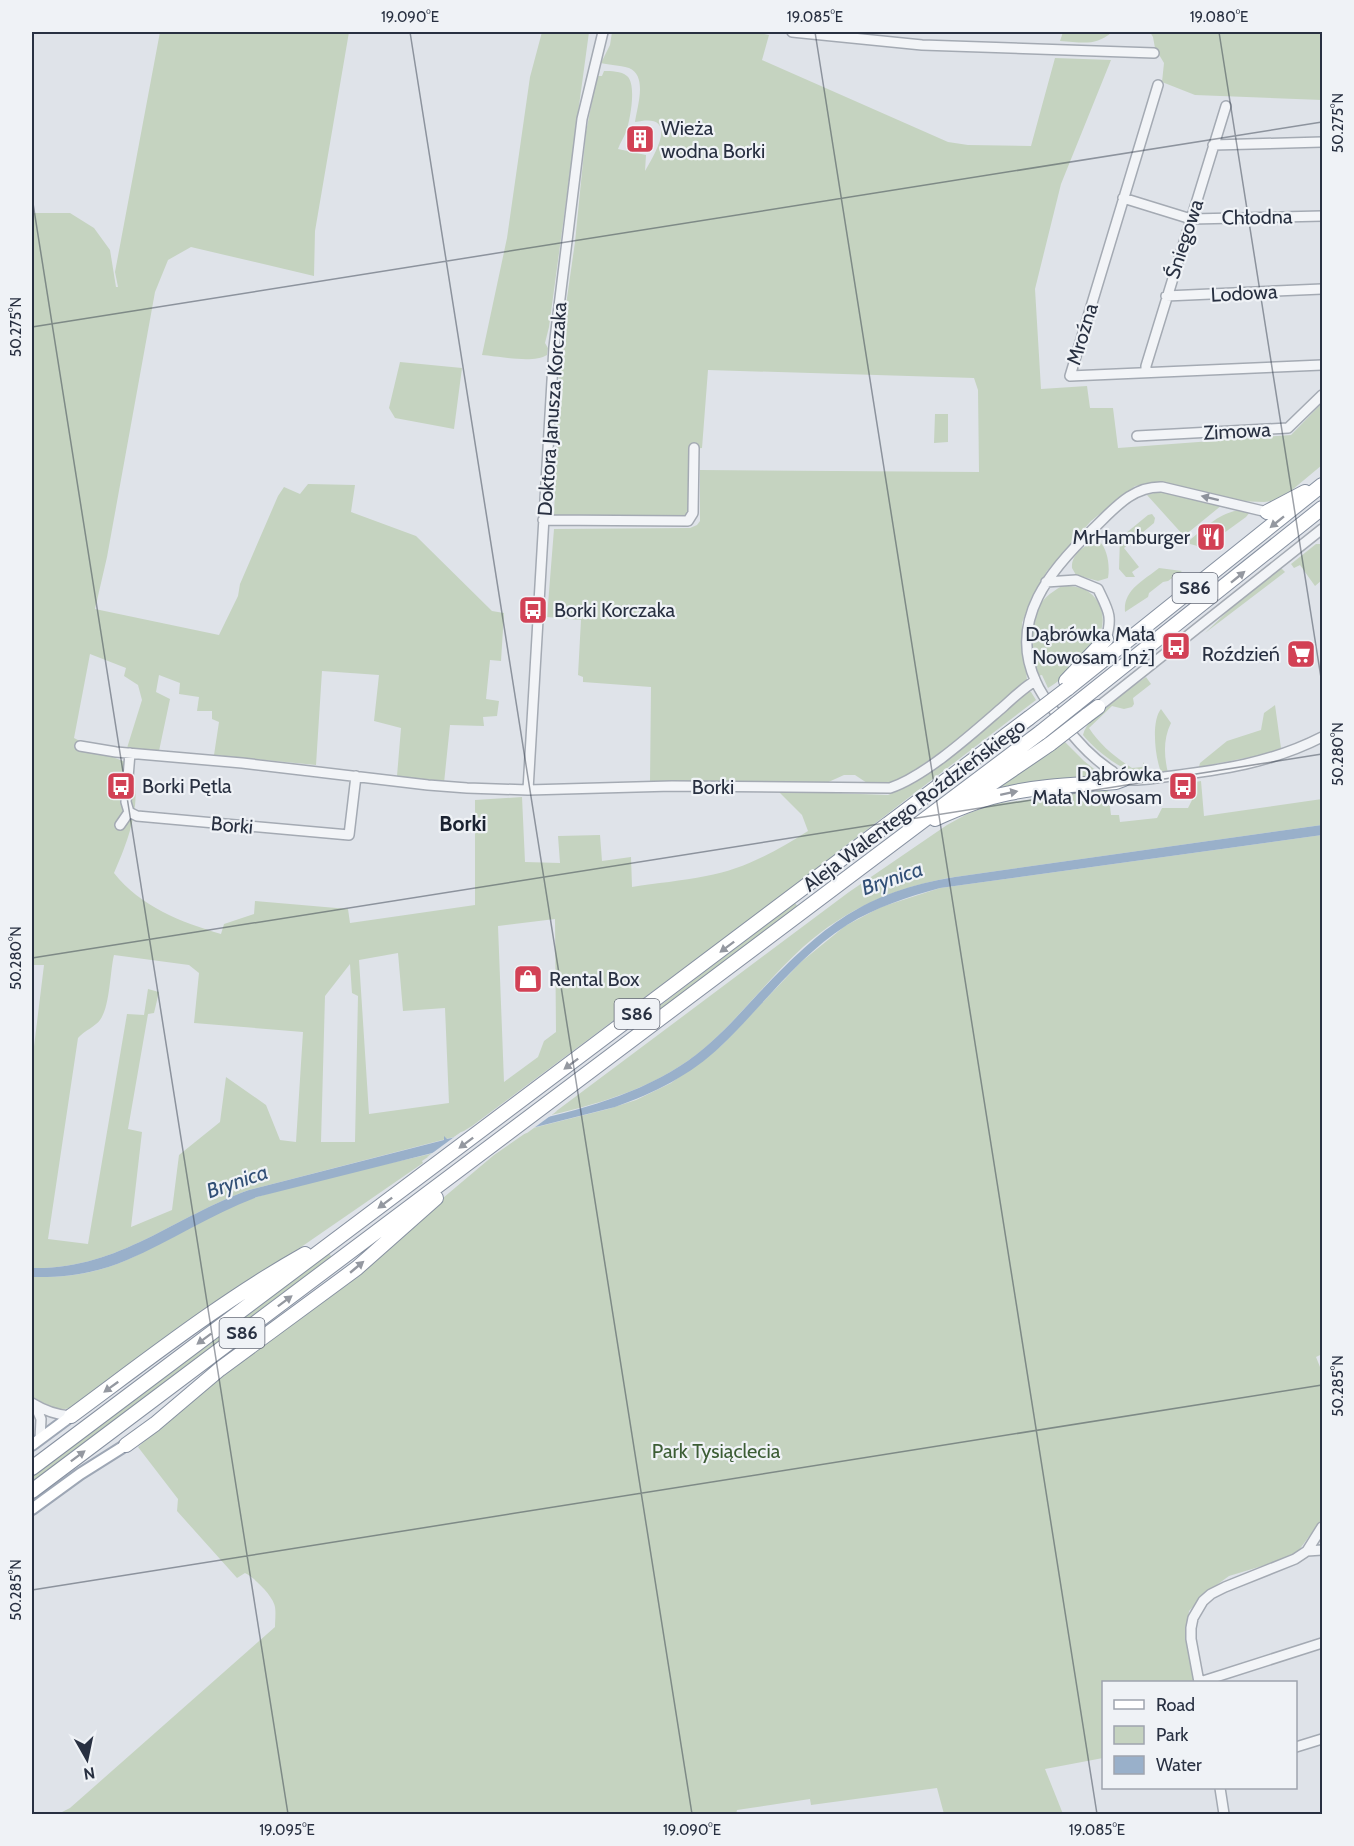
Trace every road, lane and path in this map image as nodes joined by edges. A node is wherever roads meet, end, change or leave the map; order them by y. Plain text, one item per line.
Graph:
1 (603, 32) edge
2 (792, 32) edge
3 (1154, 53) dead end
4 (1158, 85) dead end
5 (1226, 106) dead end
6 (1323, 142) edge
7 (1213, 145) junction
8 (1123, 198) junction
9 (1323, 216) edge
10 (1191, 219) junction
11 (1323, 289) edge
12 (1166, 296) junction
13 (1323, 366) edge
14 (1146, 372) junction
15 (1323, 395) edge
16 (1137, 436) dead end
17 (694, 448) dead end
18 (1323, 484) edge
19 (1323, 508) edge
20 (1267, 512) joint
21 (543, 520) junction
22 (1323, 529) edge
23 (1063, 561) junction
24 (1076, 580) junction
25 (1046, 582) junction
26 (1106, 639) joint
27 (1035, 681) junction
28 (1064, 687) junction
29 (1098, 707) joint
30 (1323, 737) edge
31 (80, 746) dead end
32 (130, 753) junction
33 (356, 776) junction
34 (1124, 779) junction
35 (528, 790) junction
36 (953, 811) junction
37 (129, 812) junction
38 (120, 825) dead end
39 (912, 830) junction
40 (453, 1175) junction
41 (351, 1228) junction
42 (33, 1404) edge
43 (71, 1416) junction
44 (36, 1442) edge
45 (126, 1445) joint
46 (32, 1468) edge
47 (32, 1491) edge
48 (32, 1509) edge
49 (1323, 1527) edge
50 (1323, 1550) edge
51 (1307, 1551) junction
52 (1323, 1643) edge
53 (1199, 1681) edge
54 (1205, 1681) edge
55 (1323, 1739) edge
56 (1297, 1747) edge
57 (1220, 1789) edge
58 (1224, 1815) edge

1 - 21 street, Doktora Janusza Korczaka
2 - 3 street
4 - 8 street, Mroźna
5 - 7 street, Śniegowa
6 - 7 street
7 - 10 street, Śniegowa
8 - 10 street, Chłodna
8 - 14 street, Mroźna
9 - 10 street, Chłodna
10 - 12 street, Śniegowa
11 - 12 street, Lodowa
12 - 14 street, Śniegowa
13 - 14 street, Mroźna
15 - 16 street, Zimowa
17 - 21 street
18 - 20 highway
18 -> 28 highway, Aleja Walentego Roździeńskiego / S86
39 -> 19 highway, Aleja Walentego Roździeńskiego / S86, bridge
20 -> 23 street
21 - 35 street, Doktora Janusza Korczaka
22 - 29 street
23 - 24 street
23 - 25 street
24 - 25 street
24 - 26 street
25 - 27 street
26 - 28 highway
27 - 34 street
27 - 35 street, Borki
28 -> 41 highway, Aleja Walentego Roździeńskiego / S86, bridge
29 - 36 highway, bridge
30 - 34 street
31 - 32 street, Borki
32 - 33 street, Borki
32 - 37 street
33 - 35 street, Borki
33 - 37 street, Borki
36 -> 34 highway
36 - 39 highway
37 - 38 street
39 - 40 highway, Aleja Walentego Roździeńskiego / S86
45 -> 40 highway
47 -> 40 highway, S86
41 -> 43 highway
41 -> 46 highway, S86
42 - 43 street
42 - 44 street
43 - 44 main road
45 - 48 main road
49 - 51 street
50 - 51 street
51 - 53 street
52 - 54 street
55 - 56 street
57 - 58 street

